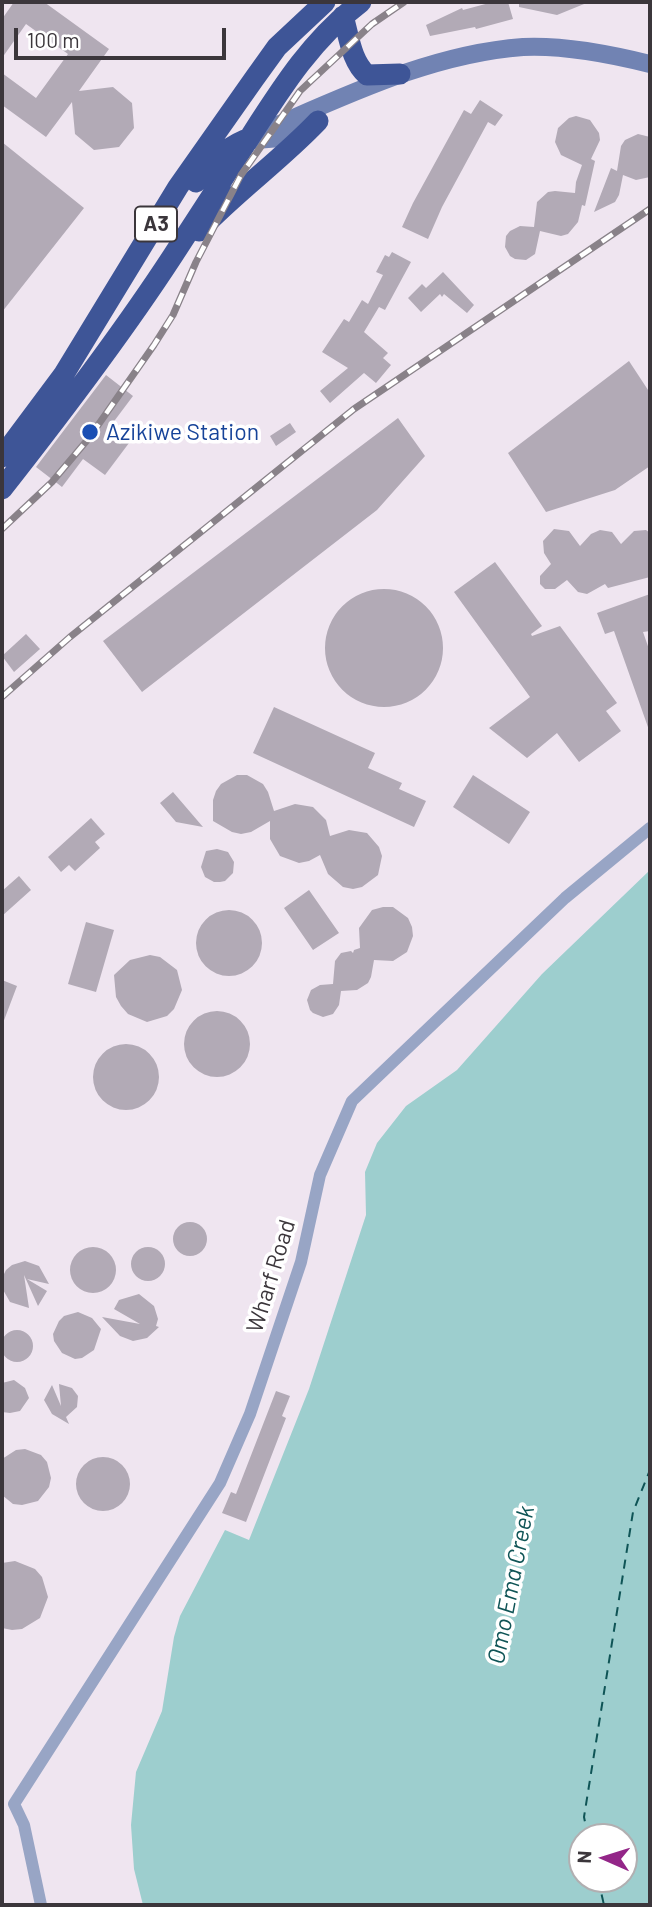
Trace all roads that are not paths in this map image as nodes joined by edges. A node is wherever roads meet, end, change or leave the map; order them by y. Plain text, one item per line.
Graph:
1 (361, 2) edge
2 (318, 9) edge
3 (343, 16) junction
4 (650, 64) edge
5 (400, 74) junction
6 (351, 94) junction
7 (318, 121) junction
8 (250, 137) junction
9 (159, 278) junction
10 (107, 305) junction
11 (2, 457) edge
12 (2, 489) edge
13 (650, 828) edge
14 (8, 1801) edge
15 (41, 1905) edge

1 - 3 highway, A3
2 - 8 highway
2 - 10 highway, A3
3 - 5 highway
3 - 8 highway, A3
4 - 5 street
5 - 6 street
6 - 7 street
6 - 8 street
7 - 8 street
7 - 9 highway
8 - 9 highway, A3
8 - 10 highway
9 - 12 highway, A3
10 - 11 highway, A3
13 - 14 street, Wharf Road
14 - 15 street

